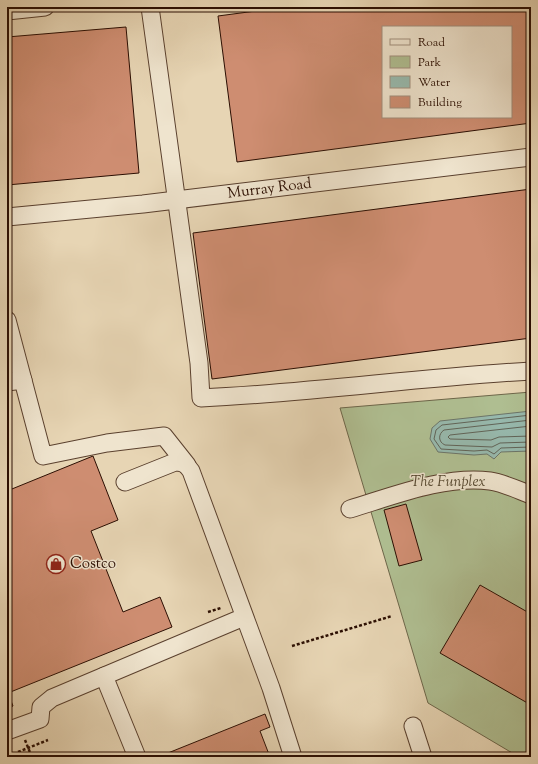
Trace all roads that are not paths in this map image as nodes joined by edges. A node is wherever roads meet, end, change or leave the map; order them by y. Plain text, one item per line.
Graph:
1 (45, 7) edge
2 (150, 7) edge
3 (7, 10) edge
4 (531, 157) edge
5 (177, 200) junction
6 (7, 217) edge
7 (7, 320) edge
8 (531, 371) edge
9 (15, 381) edge
10 (187, 465) junction
11 (125, 482) dead end
12 (531, 495) edge
13 (350, 509) dead end
14 (244, 617) junction
15 (104, 676) junction
16 (413, 726) dead end
17 (7, 732) edge
18 (137, 757) edge
19 (293, 757) edge
20 (423, 757) edge

1 - 3 street
2 - 5 street
4 - 5 street, Murray Road
5 - 6 street, Murray Road
5 - 8 street
7 - 9 street
9 - 10 street
10 - 11 street
10 - 14 street
12 - 13 street
14 - 15 street
14 - 19 street
15 - 17 street
15 - 18 street
16 - 20 street

